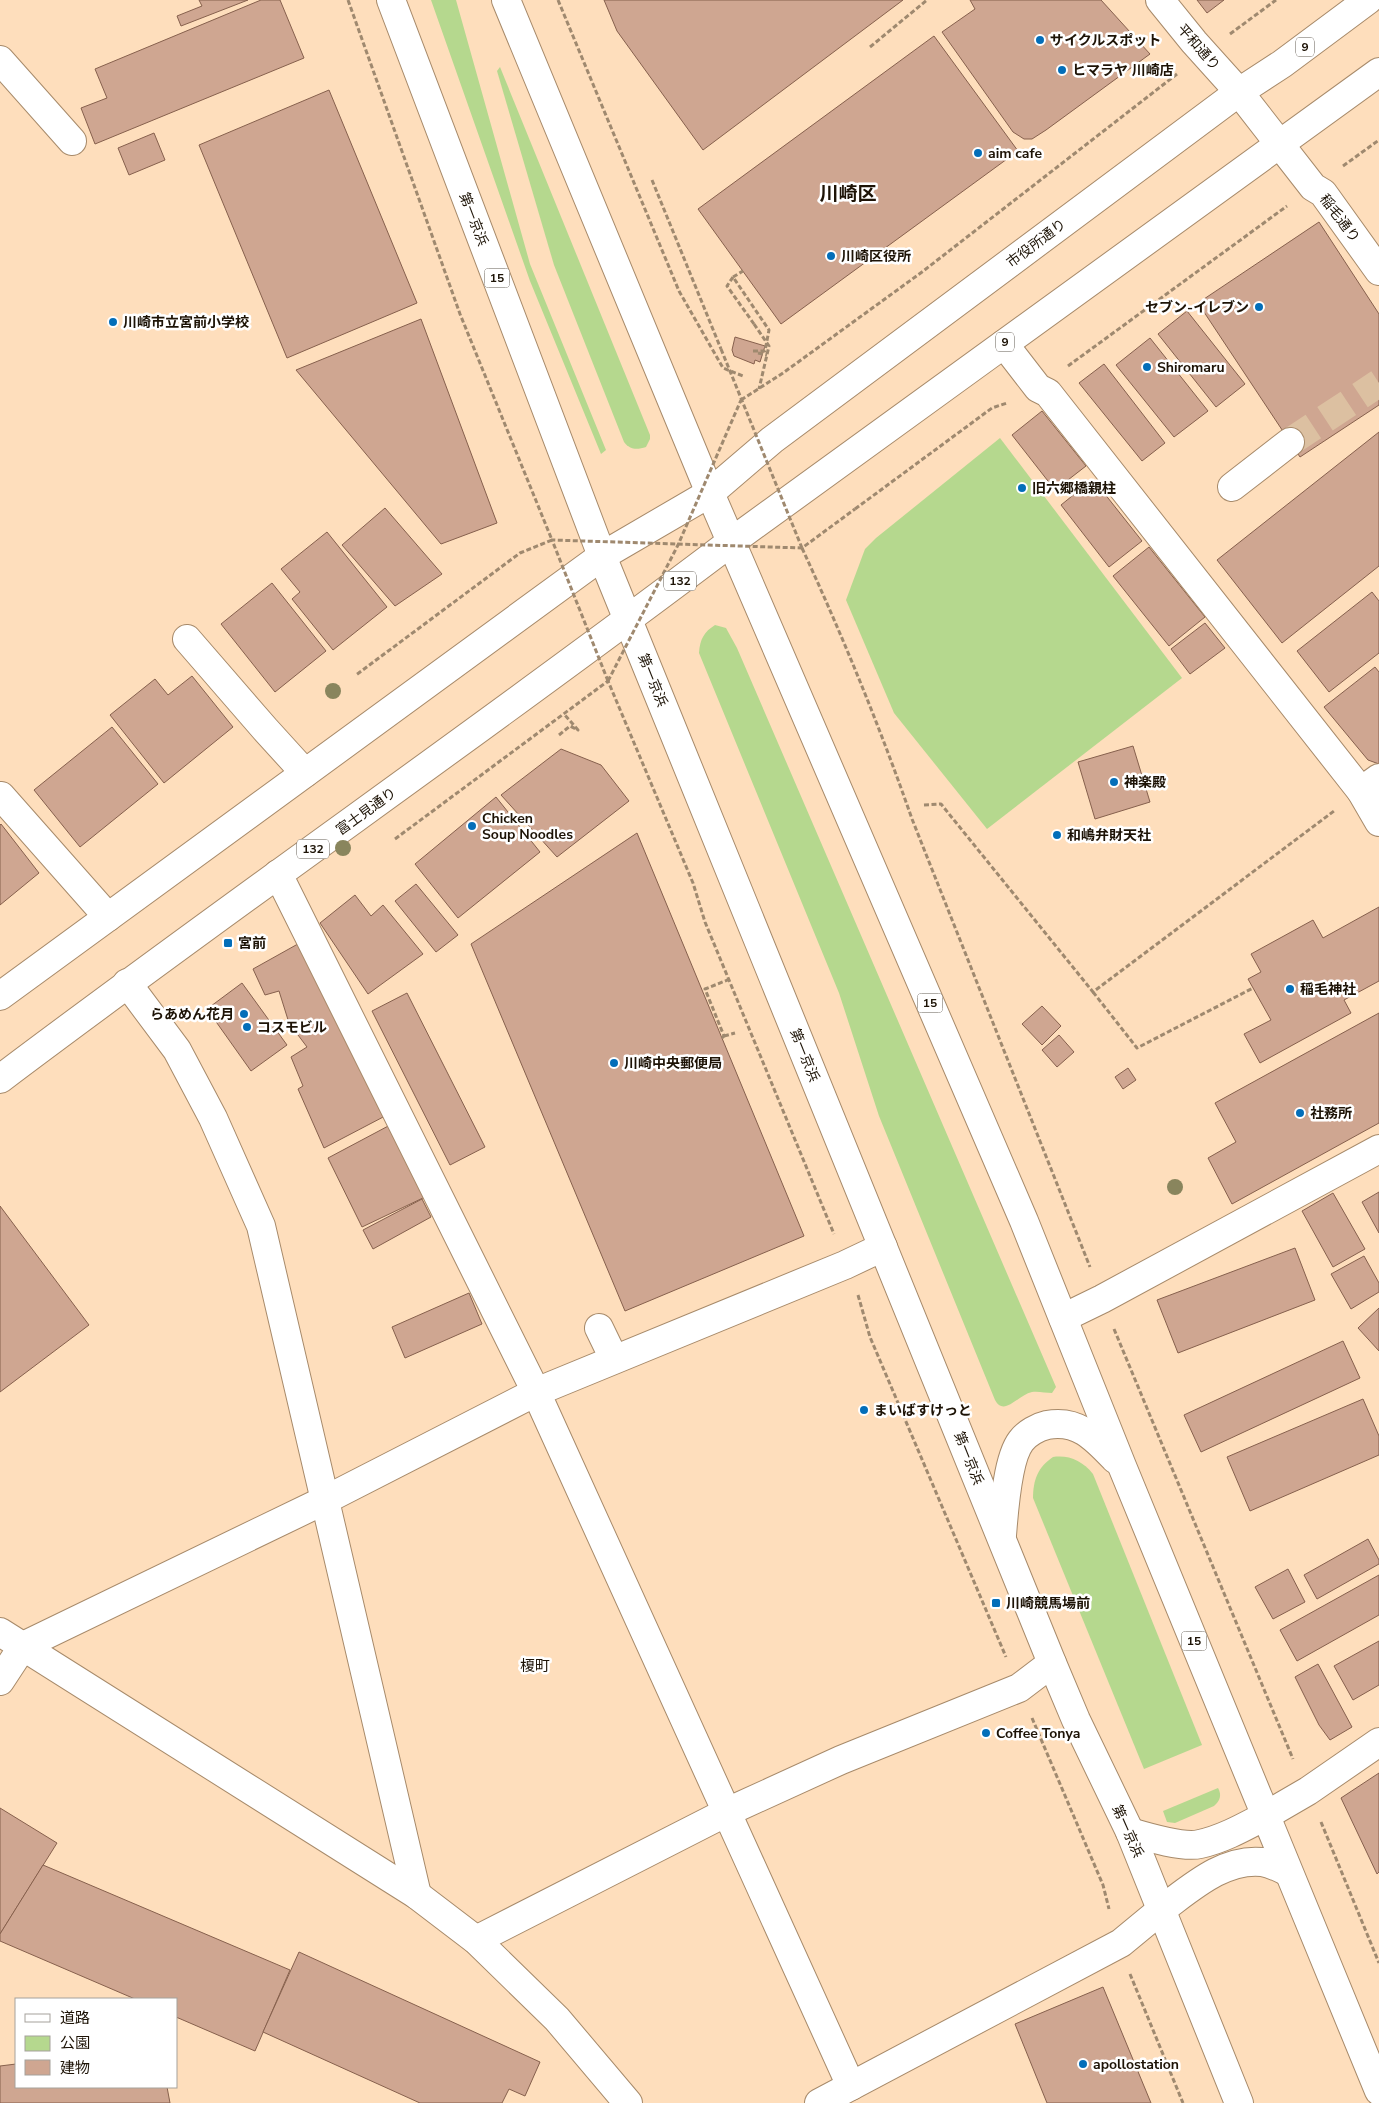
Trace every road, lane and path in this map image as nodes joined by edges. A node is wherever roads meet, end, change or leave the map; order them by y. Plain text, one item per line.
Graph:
1 (348, 0) edge
2 (391, 0) edge
3 (558, 0) edge
4 (927, 0) edge
5 (1160, 0) edge
6 (1276, 0) edge
7 (1368, 0) edge
8 (512, 3) edge
9 (870, 47) dead end
10 (1204, 53) junction
11 (0, 60) edge
12 (1379, 72) edge
13 (1239, 92) junction
14 (1379, 140) edge
15 (72, 141) dead end
16 (1280, 143) junction
17 (652, 180) dead end
18 (1313, 187) junction
19 (743, 271) dead end
20 (1379, 271) edge
21 (733, 277) junction
22 (1004, 344) junction
23 (768, 355) junction
24 (743, 376) dead end
25 (1038, 388) junction
26 (759, 389) junction
27 (741, 400) junction
28 (1290, 442) tunnel mouth
29 (1232, 487) dead end
30 (710, 494) junction
31 (552, 540) junction
32 (731, 542) junction
33 (678, 545) junction
34 (802, 548) junction
35 (602, 556) junction
36 (628, 620) junction
37 (187, 639) dead end
38 (356, 675) dead end
39 (608, 681) junction
40 (564, 714) junction
41 (559, 735) dead end
42 (305, 773) junction
43 (1370, 785) edge
44 (1, 796) dead end
45 (924, 805) dead end
46 (1379, 822) edge
47 (395, 839) dead end
48 (278, 874) junction
49 (108, 917) junction
50 (730, 979) junction
51 (127, 983) junction
52 (1253, 988) dead end
53 (1093, 992) junction
54 (0, 996) edge
55 (736, 1033) dead end
56 (0, 1079) edge
57 (1379, 1149) edge
58 (835, 1236) dead end
59 (883, 1247) junction
60 (856, 1290) dead end
61 (1102, 1299) junction
62 (1063, 1318) junction
63 (599, 1328) dead end
64 (614, 1359) junction
65 (536, 1392) junction
66 (1122, 1466) junction
67 (324, 1500) junction
68 (1002, 1540) junction
69 (0, 1632) edge
70 (23, 1646) junction
71 (1052, 1662) junction
72 (0, 1681) edge
73 (1019, 1688) junction
74 (1379, 1742) edge
75 (1308, 1791) junction
76 (727, 1812) junction
77 (1265, 1816) junction
78 (1130, 1832) junction
79 (1288, 1872) junction
80 (417, 1895) junction
81 (1110, 1910) dead end
82 (1161, 1910) junction
83 (476, 1940) junction
84 (1379, 1963) edge
85 (1130, 1972) dead end
86 (851, 2086) junction
87 (1379, 2091) edge
88 (628, 2103) edge
89 (820, 2103) edge
90 (1183, 2103) edge
91 (1239, 2103) edge

1 - 31 path
2 - 35 main road, 第一京浜 / 15
3 - 24 path
4 - 9 path
5 - 10 main road, 平和通り
6 - 10 path
7 - 13 main road, 市役所通り / 9
8 - 30 main road, 15
10 - 13 main road, 平和通り
10 - 26 path
11 - 15 main road
12 - 16 main road, 9
13 - 16 main road, 平和通り
13 - 30 main road, 市役所通り / 9
14 - 18 path
16 - 18 main road, 稲毛通り
16 - 22 main road, 9
17 - 27 path, bridge
18 - 20 main road, 稲毛通り
18 - 25 path
19 - 21 path
21 - 23 path, bridge
21 - 23 path
22 - 25 main road
22 - 32 main road, 9
23 - 26 path, bridge
25 - 34 path, bridge
25 - 43 main road
26 - 27 path
27 - 33 path, bridge
27 - 34 path, bridge
28 - 29 main road
30 - 32 main road, 15
30 - 35 main road, 市役所通り
31 - 33 path, bridge
31 - 38 path
31 - 39 path, bridge
32 - 36 main road, 富士見通り / 132
32 - 62 main road, 15
33 - 34 path, bridge
33 - 39 path, bridge
34 - 61 path
35 - 36 main road, 第一京浜 / 15
35 - 42 main road
36 - 48 main road, 富士見通り / 132
36 - 59 main road, 第一京浜 / 15
37 - 42 main road
39 - 40 path
39 - 50 path
40 - 41 path
40 - 47 path
42 - 49 main road
43 - 46 main road
43 - 53 path
44 - 49 main road
45 - 53 path
48 - 51 main road, 富士見通り / 132
48 - 65 main road
49 - 54 main road
50 - 55 path
50 - 58 path
51 - 56 main road, 富士見通り / 132
51 - 67 main road
52 - 53 path
57 - 61 main road
59 - 64 main road
59 - 68 main road, 第一京浜 / 15
60 - 73 path
61 - 62 main road
61 - 75 path
62 - 66 main road, 15
63 - 64 main road
64 - 65 main road
65 - 67 main road
65 - 76 main road
66 - 68 main road
66 - 77 main road, 15
67 - 70 main road
67 - 80 main road
68 - 71 main road, 第一京浜 / 15
69 - 70 main road
70 - 72 main road
70 - 80 main road
71 - 73 main road
71 - 78 main road, 第一京浜 / 15
73 - 76 main road
73 - 81 path
74 - 75 main road
75 - 77 main road
75 - 84 path
76 - 83 main road
76 - 86 main road
77 - 78 main road
77 - 79 main road, 15
78 - 82 main road, 第一京浜 / 15
79 - 82 main road
79 - 87 main road, 15
80 - 83 main road
82 - 86 main road
82 - 91 main road, 第一京浜 / 15
83 - 88 main road
85 - 90 path
86 - 89 main road

